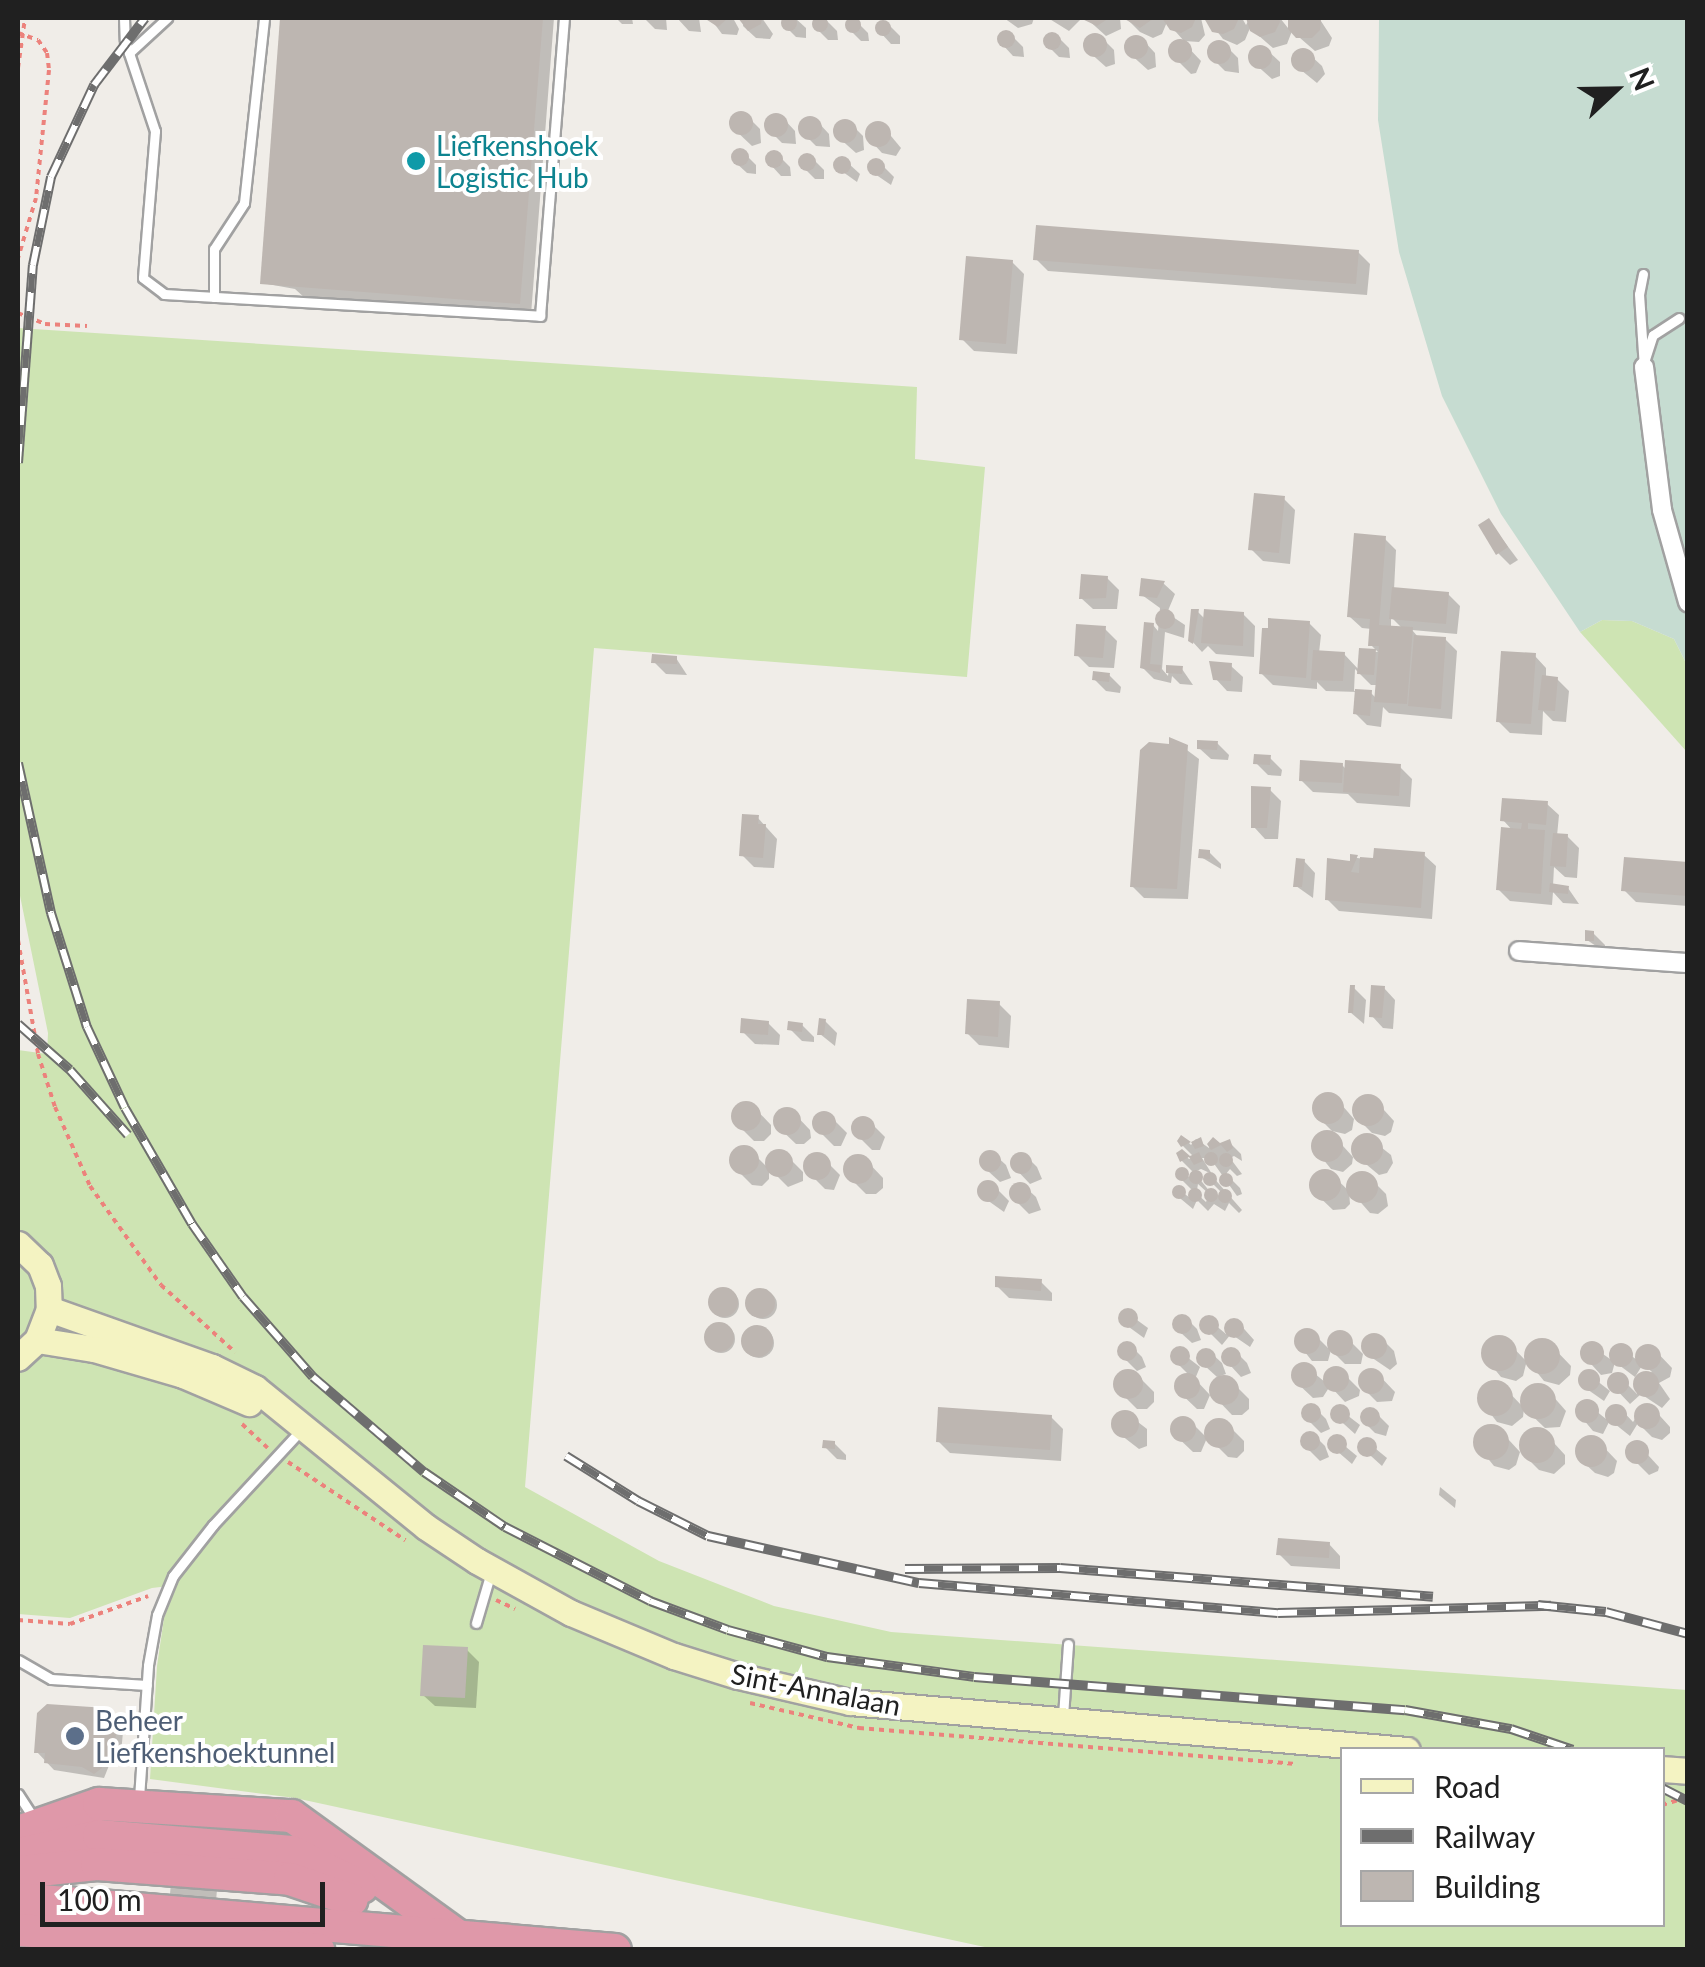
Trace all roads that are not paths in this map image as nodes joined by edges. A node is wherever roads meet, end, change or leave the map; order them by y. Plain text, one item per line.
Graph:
1 (124, 18) edge
2 (167, 18) edge
3 (264, 18) edge
4 (564, 18) edge
5 (129, 53) junction
6 (1643, 274) dead end
7 (214, 297) junction
8 (1678, 318) dead end
9 (1644, 367) junction
10 (1688, 602) edge
11 (1519, 951) dead end
12 (1688, 962) edge
13 (18, 1244) edge
14 (49, 1308) junction
15 (38, 1340) junction
16 (18, 1358) edge
17 (251, 1394) junction
18 (298, 1426) junction
19 (487, 1581) junction
20 (476, 1623) dead end
21 (1068, 1644) dead end
22 (18, 1660) edge
23 (147, 1685) junction
24 (1063, 1723) junction
25 (1370, 1747) edge
26 (18, 1794) edge
27 (18, 1854) edge
28 (18, 1864) edge
29 (56, 1864) edge
30 (135, 1866) junction
31 (18, 1872) edge
32 (18, 1881) edge
33 (18, 1890) edge
34 (18, 1899) edge
35 (18, 1908) edge
36 (18, 1934) edge
37 (460, 1937) junction
38 (18, 1947) edge
39 (35, 1950) edge
40 (170, 1950) edge
41 (318, 1950) edge
42 (616, 1950) edge

1 - 5 lane
2 - 5 lane
3 - 7 lane
4 - 7 lane
5 - 7 lane
6 - 9 lane
8 - 9 lane
9 - 10 street
11 - 12 street
13 - 14 street
14 - 15 street
14 - 17 street, Sint-Annalaan
15 - 16 street
15 - 17 street, Sint-Annalaan
17 - 18 street, Sint-Annalaan
18 - 19 street, Sint-Annalaan
18 - 23 lane
19 - 20 lane
19 - 24 street, Sint-Annalaan
21 - 24 lane
22 - 23 lane
23 - 30 lane
24 - 25 street, Sint-Annalaan
26 - 29 lane
27 - 29 highway
28 - 29 highway
29 - 30 highway
29 - 30 highway
29 - 30 highway
29 - 31 highway
29 - 32 highway
29 - 33 highway
29 - 34 highway
29 - 35 highway
30 - 37 highway
30 - 37 highway
30 - 37 highway
36 - 40 highway
36 - 41 highway
37 - 42 highway
38 - 39 highway

